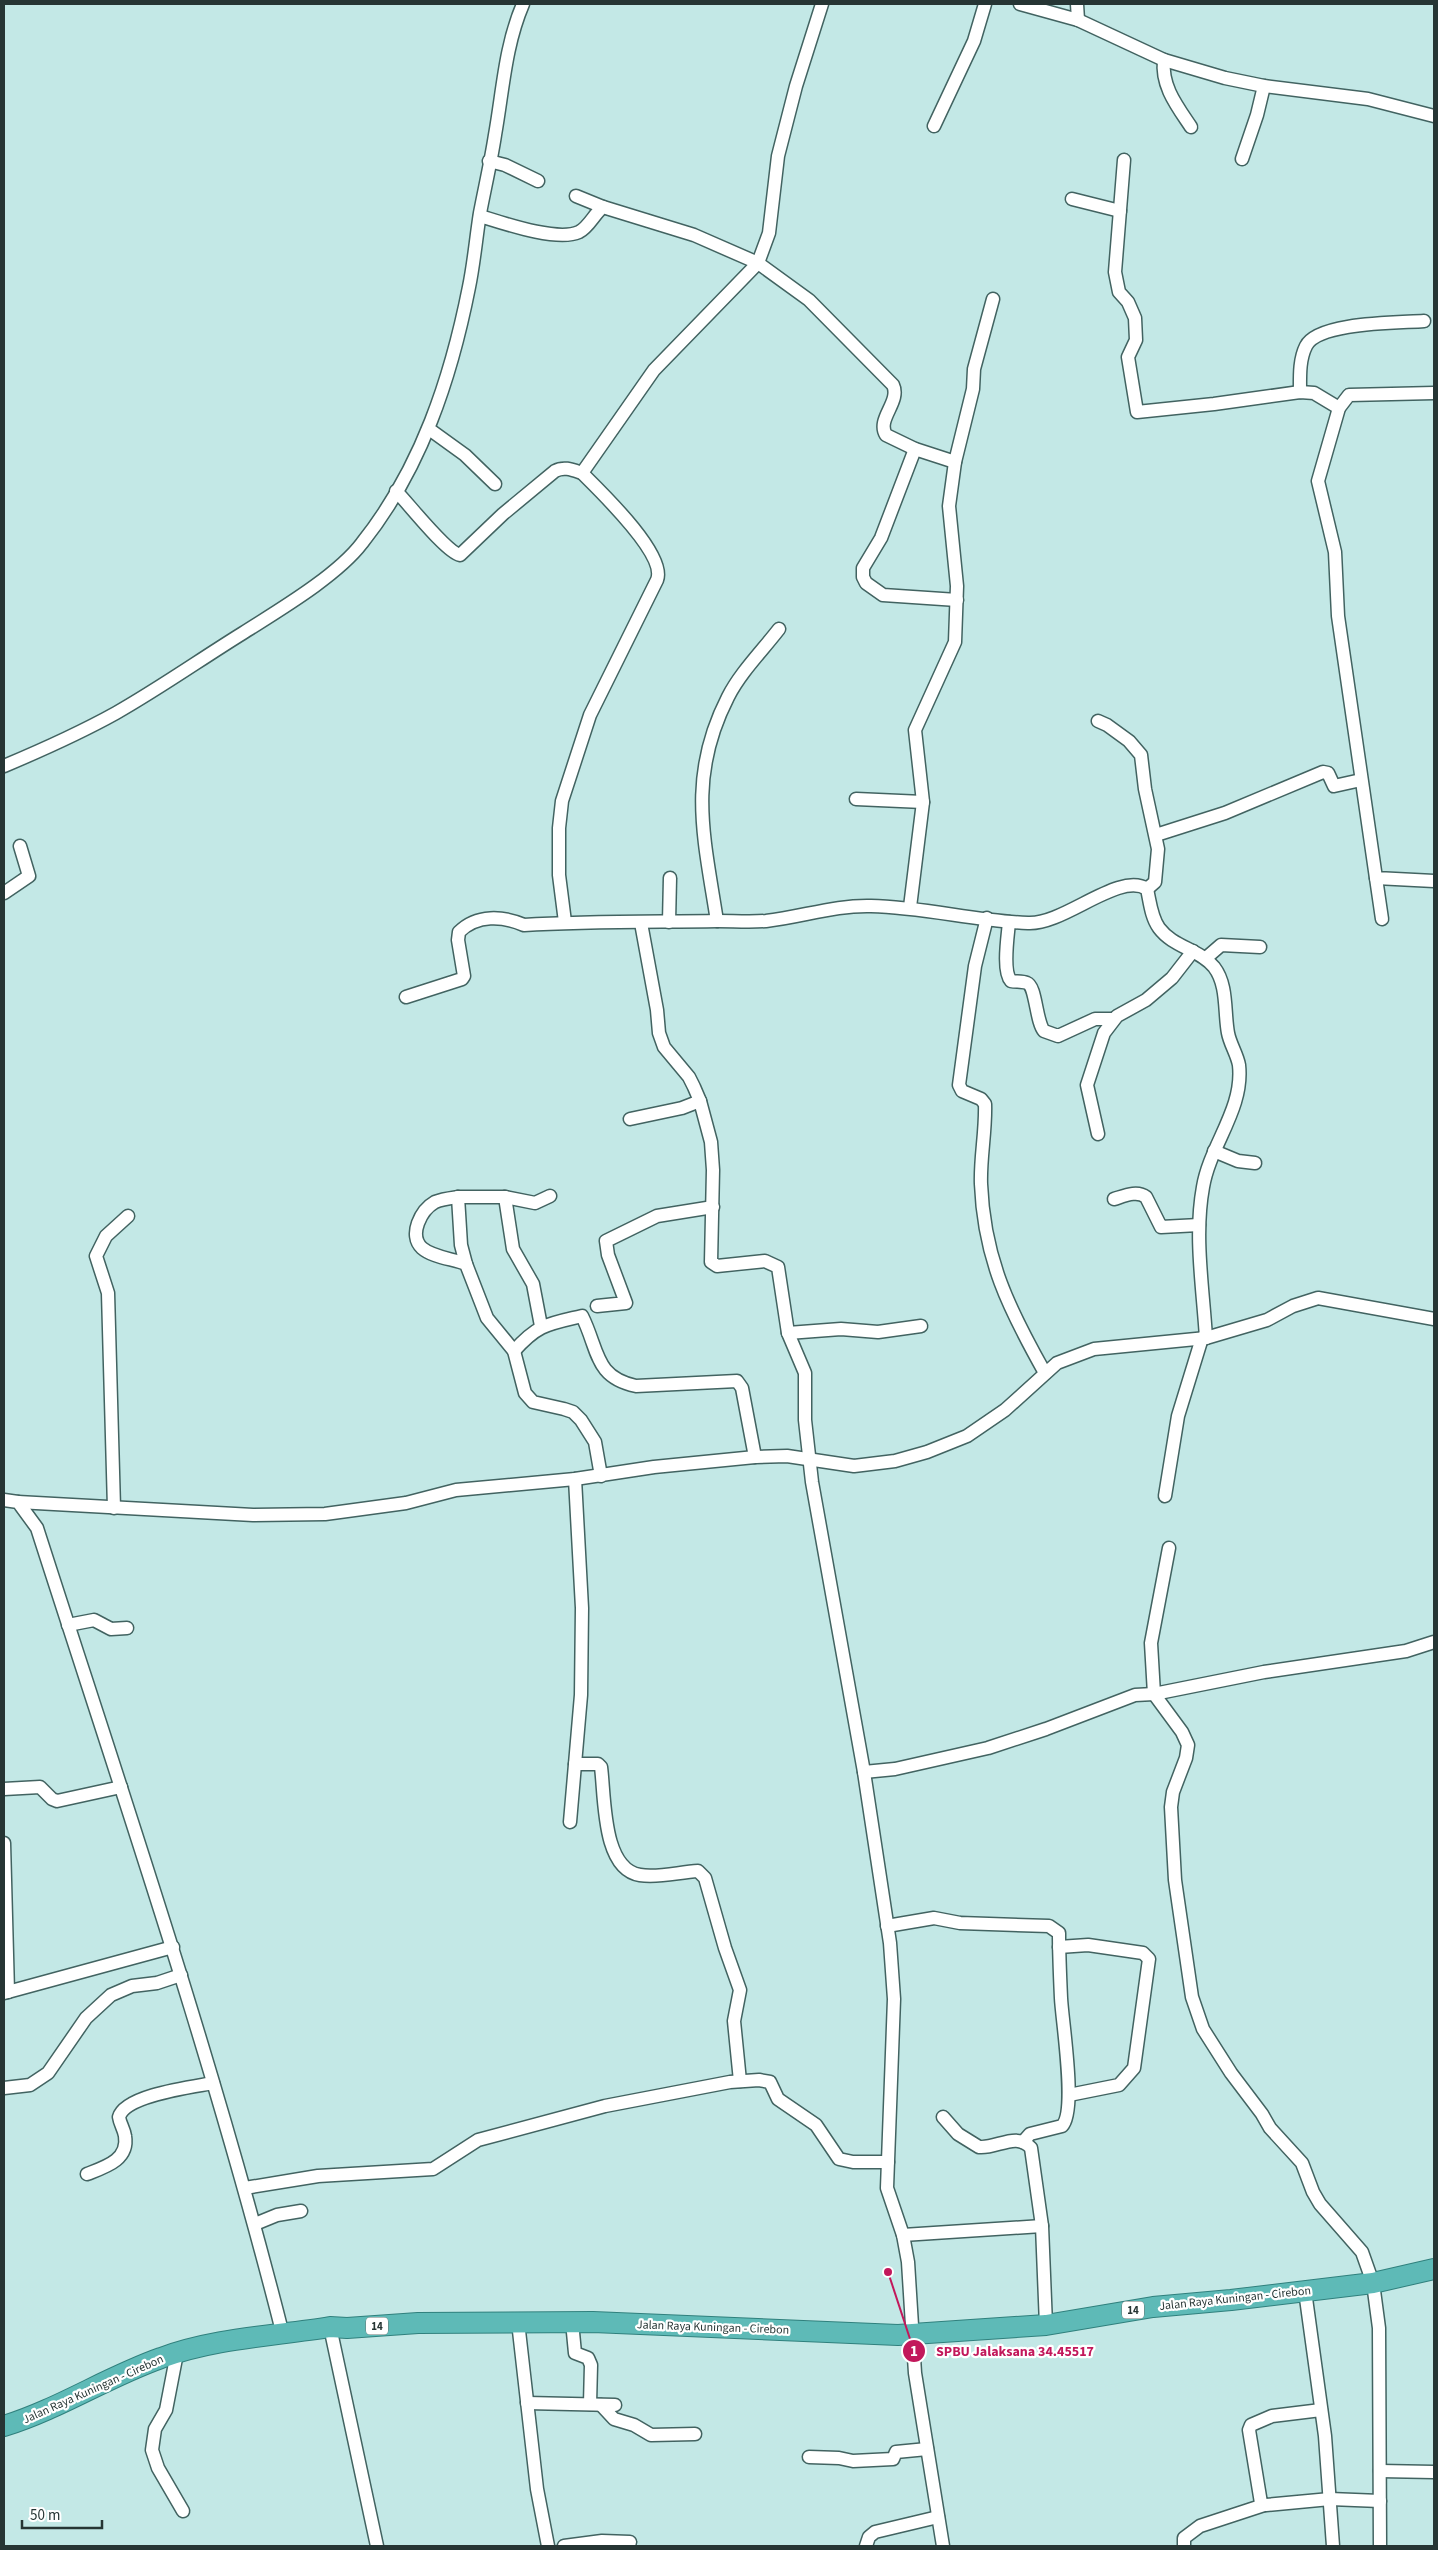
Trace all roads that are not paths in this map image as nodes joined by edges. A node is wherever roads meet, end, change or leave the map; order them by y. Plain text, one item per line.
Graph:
1 (523, 4) edge
2 (822, 4) edge
3 (984, 4) edge
4 (1020, 4) edge
5 (1077, 4) edge
6 (1078, 20) junction
7 (1164, 60) junction
8 (1264, 86) junction
9 (1434, 116) edge
10 (934, 126) dead end
11 (1191, 127) dead end
12 (1242, 159) dead end
13 (1124, 160) dead end
14 (490, 161) junction
15 (538, 181) dead end
16 (576, 196) dead end
17 (1072, 200) dead end
18 (603, 207) junction
19 (1120, 211) junction
20 (480, 216) junction
21 (758, 264) junction
22 (993, 299) dead end
23 (1424, 321) dead end
24 (1300, 392) junction
25 (1434, 393) edge
26 (1339, 408) junction
27 (429, 429) junction
28 (915, 449) junction
29 (954, 462) junction
30 (582, 473) junction
31 (495, 484) dead end
32 (396, 490) junction
33 (957, 600) junction
34 (779, 630) dead end
35 (1098, 721) dead end
36 (4, 766) edge
37 (1361, 780) junction
38 (856, 799) dead end
39 (923, 802) junction
40 (1156, 835) junction
41 (20, 846) dead end
42 (670, 878) dead end
43 (1376, 878) junction
44 (1434, 882) edge
45 (1148, 889) junction
46 (4, 893) edge
47 (910, 907) junction
48 (988, 918) junction
49 (1382, 919) dead end
50 (717, 921) junction
51 (565, 922) junction
52 (669, 922) junction
53 (1009, 922) junction
54 (641, 923) junction
55 (1260, 947) dead end
56 (1193, 951) junction
57 (1206, 958) junction
58 (406, 997) dead end
59 (1113, 1019) junction
60 (700, 1101) junction
61 (630, 1119) dead end
62 (1098, 1134) dead end
63 (1214, 1151) junction
64 (1255, 1163) dead end
65 (550, 1196) dead end
66 (458, 1197) junction
67 (505, 1197) junction
68 (1114, 1199) dead end
69 (713, 1206) junction
70 (128, 1216) dead end
71 (1199, 1225) junction
72 (466, 1264) junction
73 (597, 1306) dead end
74 (1434, 1319) edge
75 (541, 1326) junction
76 (921, 1326) dead end
77 (788, 1333) junction
78 (1204, 1338) junction
79 (514, 1351) junction
80 (1045, 1373) junction
81 (755, 1457) junction
82 (809, 1458) junction
83 (601, 1476) junction
84 (575, 1479) junction
85 (1165, 1496) dead end
86 (4, 1500) edge
87 (18, 1502) junction
88 (114, 1508) junction
89 (1169, 1548) dead end
90 (68, 1625) junction
91 (127, 1628) dead end
92 (1434, 1642) edge
93 (1154, 1694) junction
94 (575, 1764) junction
95 (864, 1772) junction
96 (121, 1787) junction
97 (4, 1789) edge
98 (570, 1822) dead end
99 (4, 1843) edge
100 (887, 1926) junction
101 (1059, 1946) junction
102 (173, 1947) junction
103 (181, 1976) junction
104 (6, 1993) edge
105 (740, 2081) junction
106 (213, 2083) junction
107 (4, 2088) edge
108 (1069, 2095) junction
109 (943, 2117) dead end
110 (1023, 2142) junction
111 (888, 2162) junction
112 (87, 2174) dead end
113 (245, 2188) junction
114 (301, 2211) dead end
115 (255, 2224) junction
116 (1042, 2226) junction
117 (903, 2235) junction
118 (1434, 2269) edge
119 (1373, 2283) junction
120 (1305, 2291) junction
121 (518, 2322) junction
122 (572, 2322) junction
123 (1046, 2325) junction
124 (330, 2327) junction
125 (283, 2335) junction
126 (911, 2335) junction
127 (177, 2353) junction
128 (527, 2403) junction
129 (595, 2405) junction
130 (615, 2405) dead end
131 (1321, 2410) junction
132 (4, 2426) edge
133 (695, 2434) dead end
134 (928, 2449) junction
135 (809, 2457) dead end
136 (1380, 2471) junction
137 (1434, 2472) edge
138 (1330, 2499) junction
139 (1380, 2501) junction
140 (1264, 2505) junction
141 (183, 2511) dead end
142 (938, 2517) junction
143 (630, 2542) dead end
144 (377, 2546) edge
145 (548, 2546) edge
146 (564, 2546) edge
147 (866, 2546) edge
148 (943, 2546) edge
149 (1184, 2546) edge
150 (1333, 2546) edge
151 (1380, 2546) edge

1 - 14 street
2 - 21 street
3 - 10 street
4 - 6 street
5 - 6 street
6 - 7 street
7 - 8 street
7 - 11 street
8 - 9 street
8 - 12 street
13 - 19 street
14 - 15 street
14 - 20 street
16 - 18 street
17 - 19 street
18 - 20 street
18 - 21 street
19 - 24 street
20 - 27 street
21 - 28 street
21 - 30 street
22 - 29 street
23 - 24 street
24 - 26 street
25 - 26 street
26 - 37 street
27 - 31 street
27 - 32 street
28 - 29 street
28 - 33 street
29 - 33 street
30 - 32 street
30 - 51 street
32 - 36 street
33 - 39 street
34 - 50 street
35 - 40 street
37 - 40 street
37 - 43 street
38 - 39 street
39 - 47 street
40 - 45 street
41 - 46 street
42 - 52 street
43 - 44 street
43 - 49 street
45 - 53 street
45 - 56 street
47 - 48 street
47 - 50 street
48 - 53 street
48 - 80 street
50 - 52 street
51 - 54 street
51 - 58 street
52 - 54 street
53 - 59 street
54 - 60 street
55 - 57 street
56 - 57 street
56 - 59 street
57 - 63 street
59 - 62 street
60 - 61 street
60 - 69 street
63 - 64 street
63 - 71 street
65 - 67 street
66 - 67 street
66 - 72 street
66 - 72 street
67 - 75 street
68 - 71 street
69 - 73 street
69 - 77 street
70 - 88 street
71 - 78 street
72 - 79 street
74 - 78 street
75 - 79 street
75 - 81 street
76 - 77 street
77 - 82 street
78 - 80 street
78 - 85 street
79 - 83 street
80 - 82 street
81 - 82 street
81 - 83 street
82 - 95 street
83 - 84 street
84 - 88 street
84 - 94 street
86 - 87 street
87 - 88 street
87 - 90 street
89 - 93 street
90 - 91 street
90 - 96 street
92 - 93 street
93 - 95 street
93 - 119 street
94 - 98 street
94 - 105 street
95 - 100 street
96 - 97 street
96 - 102 street
99 - 104 street
100 - 101 street
100 - 111 street
101 - 108 street
101 - 108 street
102 - 103 street
102 - 104 street
103 - 106 street
103 - 107 street
105 - 111 street
105 - 113 street
106 - 112 street
106 - 113 street
108 - 110 street
109 - 110 street
110 - 116 street
111 - 117 street
113 - 115 street
114 - 115 street
115 - 125 street
116 - 117 street
116 - 123 street
117 - 126 street
118 - 119 highway, Jalan Raya Kuningan - Cirebon / 14
119 - 120 highway, Jalan Raya Kuningan - Cirebon / 14
119 - 136 street
120 - 123 highway, Jalan Raya Kuningan - Cirebon / 14
120 - 131 street
121 - 122 highway, Jalan Raya Kuningan - Cirebon / 14
121 - 124 highway, Jalan Raya Kuningan - Cirebon / 14
121 - 128 street
122 - 126 highway, Jalan Raya Kuningan - Cirebon / 14
122 - 129 street
123 - 126 highway, Jalan Raya Kuningan - Cirebon / 14
124 - 125 highway, Jalan Raya Kuningan - Cirebon / 14
124 - 144 street
125 - 127 highway, Jalan Raya Kuningan - Cirebon / 14
126 - 134 street
127 - 132 highway, Jalan Raya Kuningan - Cirebon / 14
127 - 141 street
128 - 129 street
128 - 145 street
129 - 130 street
129 - 133 street
131 - 138 street
131 - 140 street
134 - 135 street
134 - 142 street
136 - 137 street
136 - 139 street
138 - 139 street
138 - 140 street
138 - 150 street
139 - 151 street
140 - 149 street
142 - 147 street
142 - 148 street
143 - 146 street

